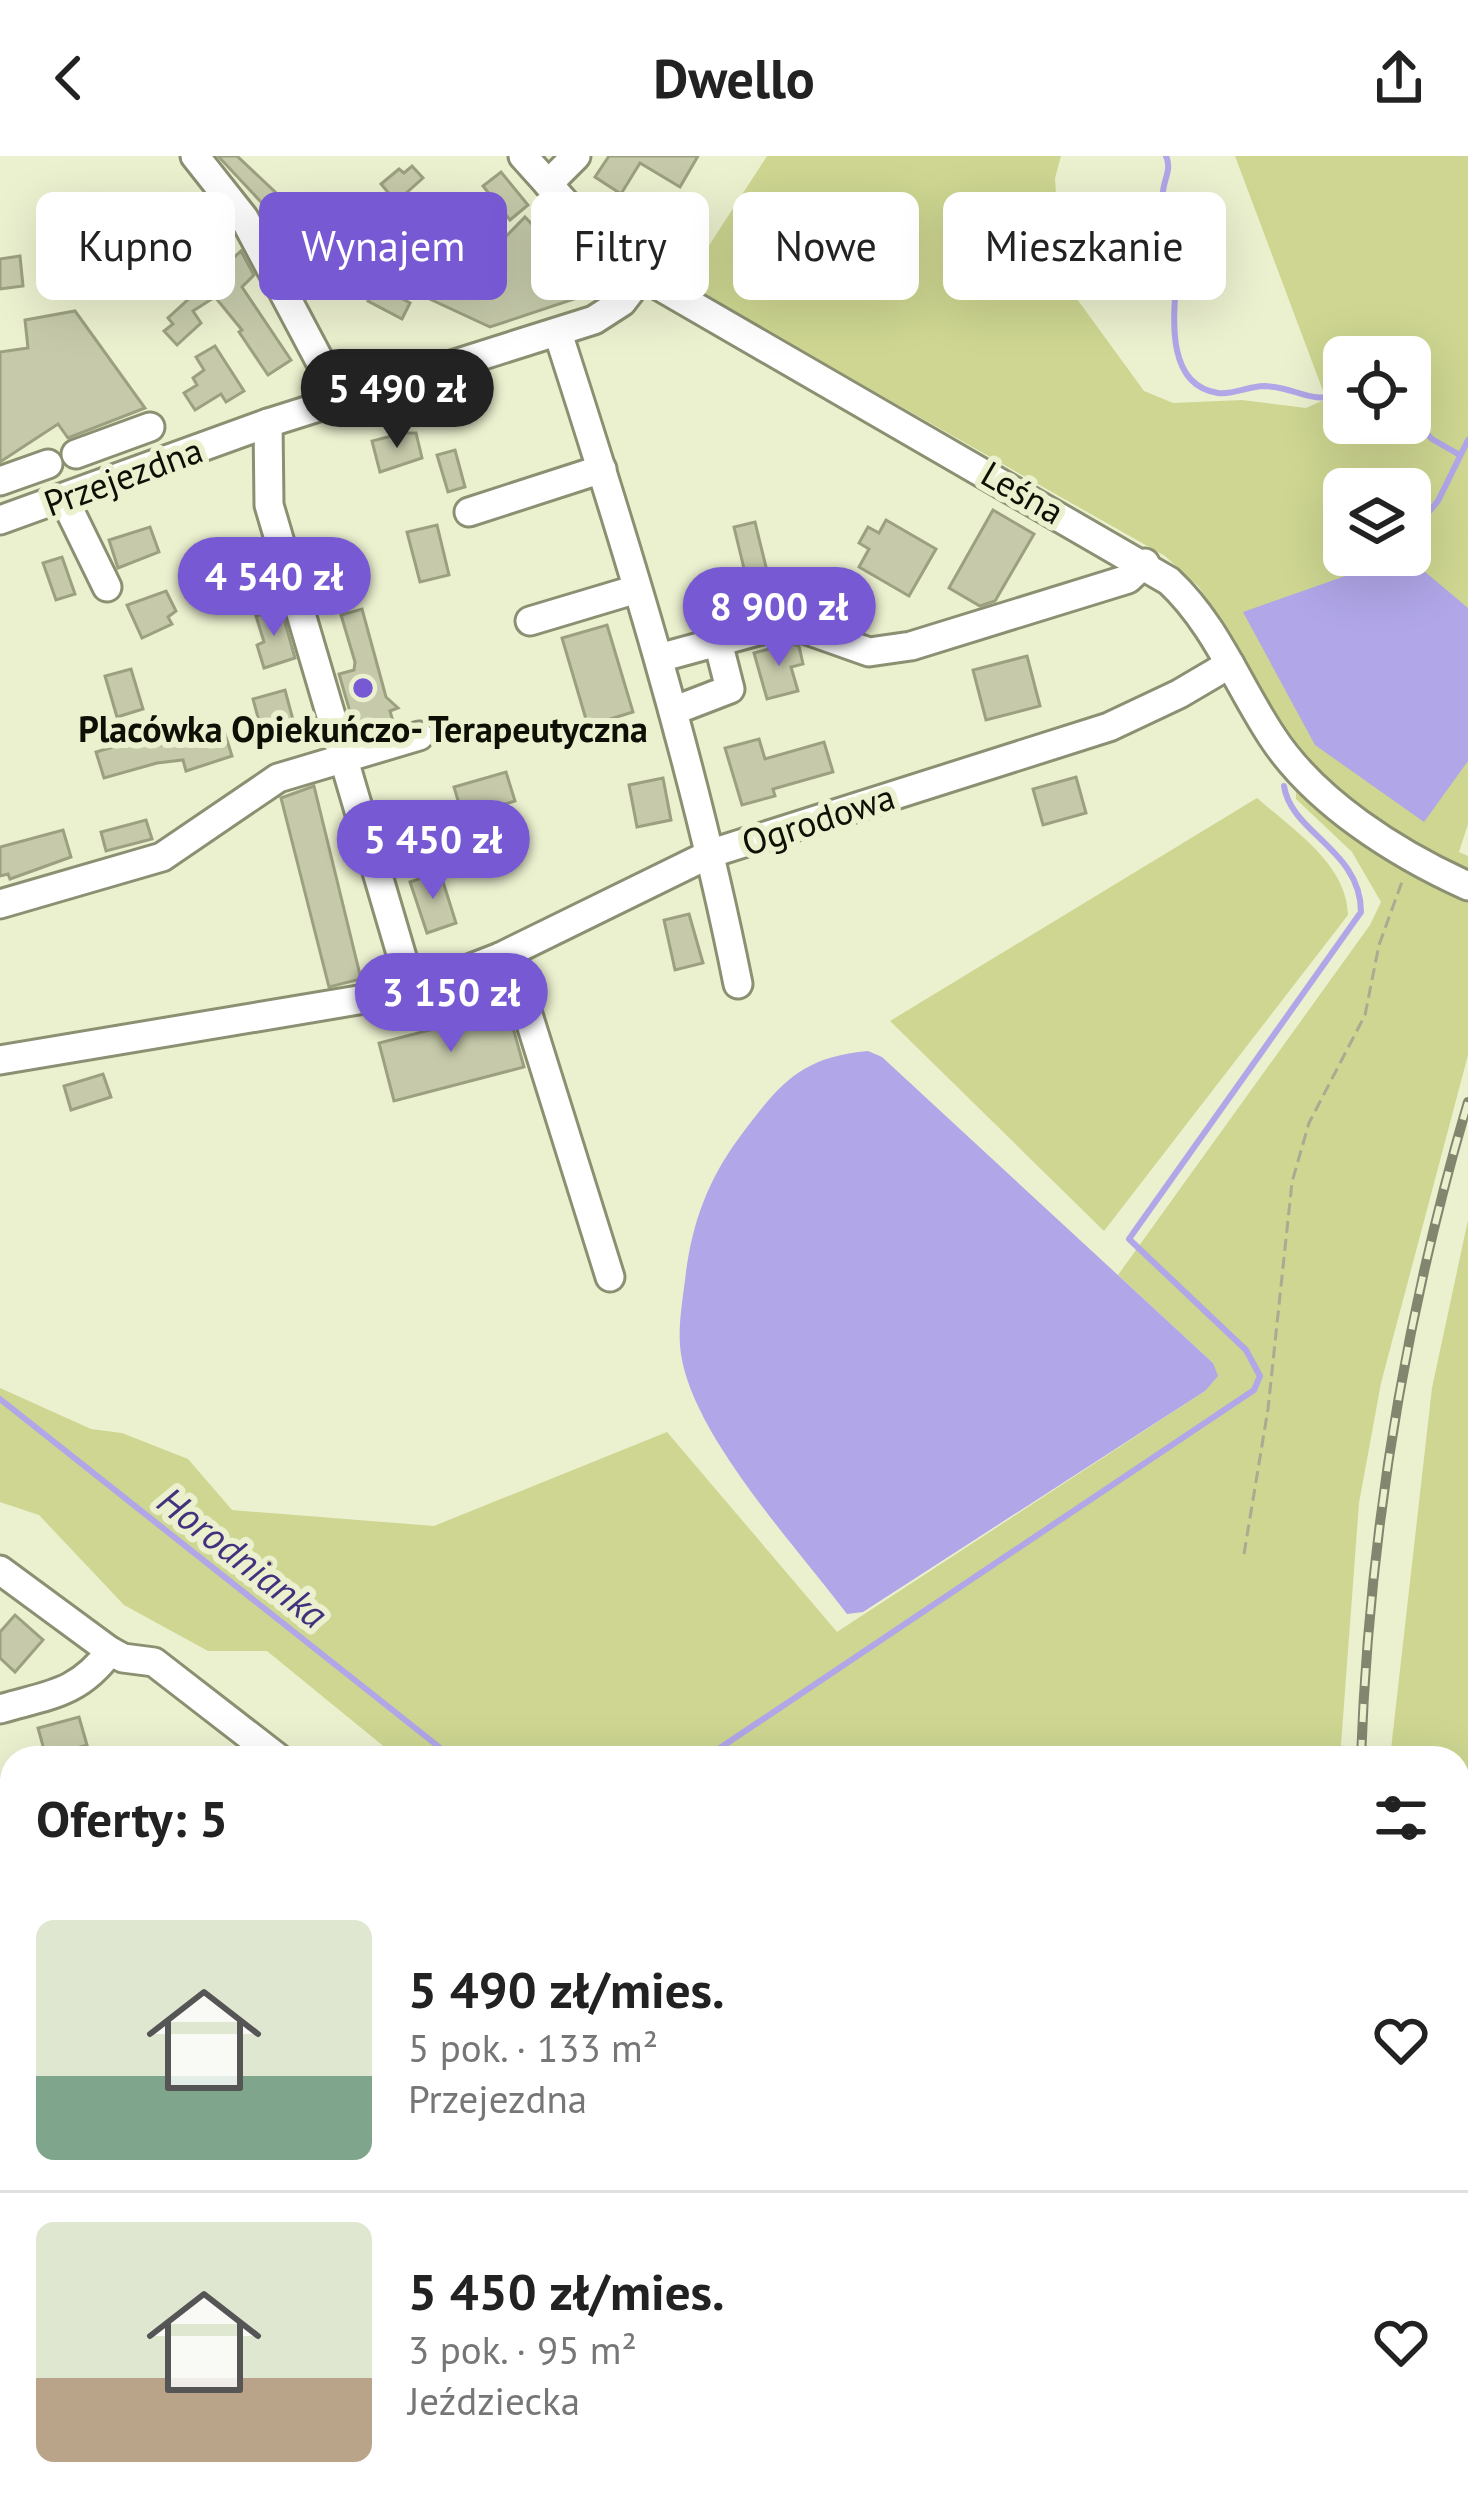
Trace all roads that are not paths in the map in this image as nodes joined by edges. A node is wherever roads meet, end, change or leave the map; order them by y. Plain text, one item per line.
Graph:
1 (195, 156) edge
2 (523, 156) edge
3 (576, 156) edge
4 (548, 184) junction
5 (556, 192) edge
6 (621, 300) edge
7 (686, 300) edge
8 (558, 332) junction
9 (340, 399) junction
10 (268, 423) junction
11 (76, 454) dead end
12 (145, 469) junction
13 (602, 469) junction
14 (0, 481) edge
15 (54, 502) junction
16 (469, 512) dead end
17 (0, 520) edge
18 (1144, 562) junction
19 (107, 587) dead end
20 (637, 589) junction
21 (530, 621) dead end
22 (718, 641) junction
23 (659, 658) junction
24 (1230, 664) junction
25 (673, 711) junction
26 (419, 736) dead end
27 (341, 758) junction
28 (712, 853) junction
29 (1468, 886) edge
30 (0, 904) edge
31 (500, 957) junction
32 (738, 984) dead end
33 (412, 991) junction
34 (0, 1060) edge
35 (610, 1276) dead end
36 (0, 1570) edge
37 (110, 1651) junction
38 (0, 1709) edge
39 (259, 1746) edge

1 - 9 street
2 - 4 street, Leśna
3 - 4 street
4 - 5 street, Leśna
6 - 8 street, Przejezdna
7 - 18 street, Leśna
8 - 9 street, Przejezdna
8 - 13 street
9 - 10 street, Przejezdna
10 - 12 street, Przejezdna
10 - 27 street
11 - 12 street
12 - 15 street, Przejezdna
13 - 16 street
13 - 20 street
14 - 15 street
15 - 17 street, Przejezdna
15 - 19 street
18 - 22 street
18 - 24 street, Leśna
20 - 21 street
20 - 23 street
22 - 23 street
22 - 25 street
23 - 25 street
24 - 28 street, Ogrodowa
24 - 29 street, Leśna
25 - 28 street
26 - 27 street
27 - 30 street
27 - 33 street
28 - 31 street, Ogrodowa
28 - 32 street
31 - 33 street, Ogrodowa
31 - 35 street
33 - 34 street, Ogrodowa
36 - 37 street
37 - 38 street
37 - 39 street

